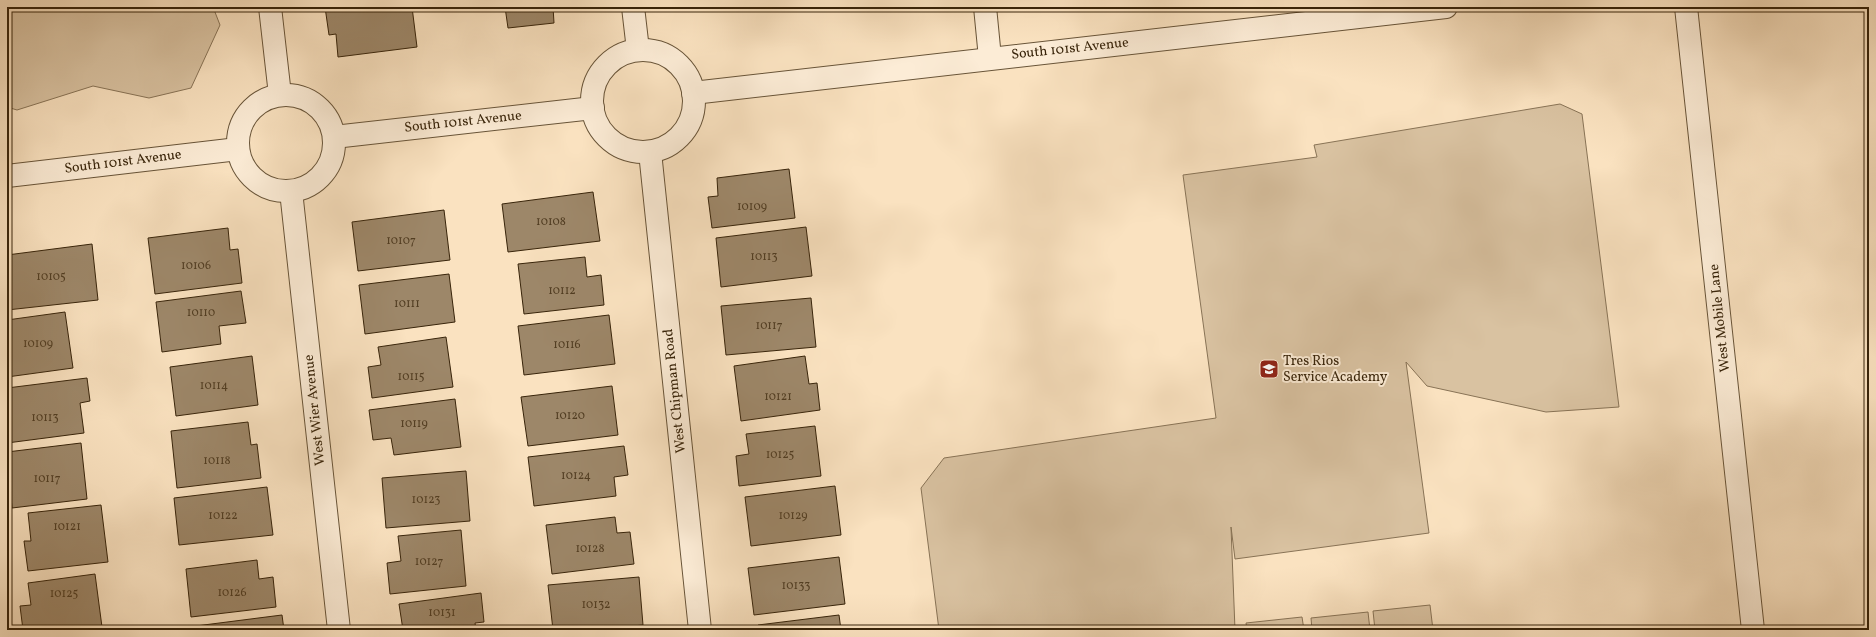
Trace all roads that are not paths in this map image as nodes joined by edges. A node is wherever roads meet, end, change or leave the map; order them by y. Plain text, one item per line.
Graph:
1 (270, 7) edge
2 (633, 7) edge
3 (984, 7) edge
4 (1446, 7) edge
5 (1686, 7) edge
6 (638, 50) junction
7 (990, 58) junction
8 (693, 93) junction
9 (280, 95) junction
10 (593, 108) junction
11 (334, 137) junction
12 (238, 149) junction
13 (650, 152) junction
14 (7, 176) edge
15 (290, 191) junction
16 (339, 630) edge
17 (700, 630) edge
18 (1753, 630) edge

1 - 9 street
2 - 6 street
3 - 7 street
4 - 7 street, South 101st Avenue
5 - 18 street, West Mobile Lane
6 - 8 street
6 - 10 street
7 - 8 street, South 101st Avenue
8 - 13 street
9 - 11 street
9 - 12 street
10 - 11 street, South 101st Avenue
10 - 13 street
11 - 15 street
12 - 14 street, South 101st Avenue
12 - 15 street
13 - 17 street, West Chipman Road
15 - 16 street, West Wier Avenue

